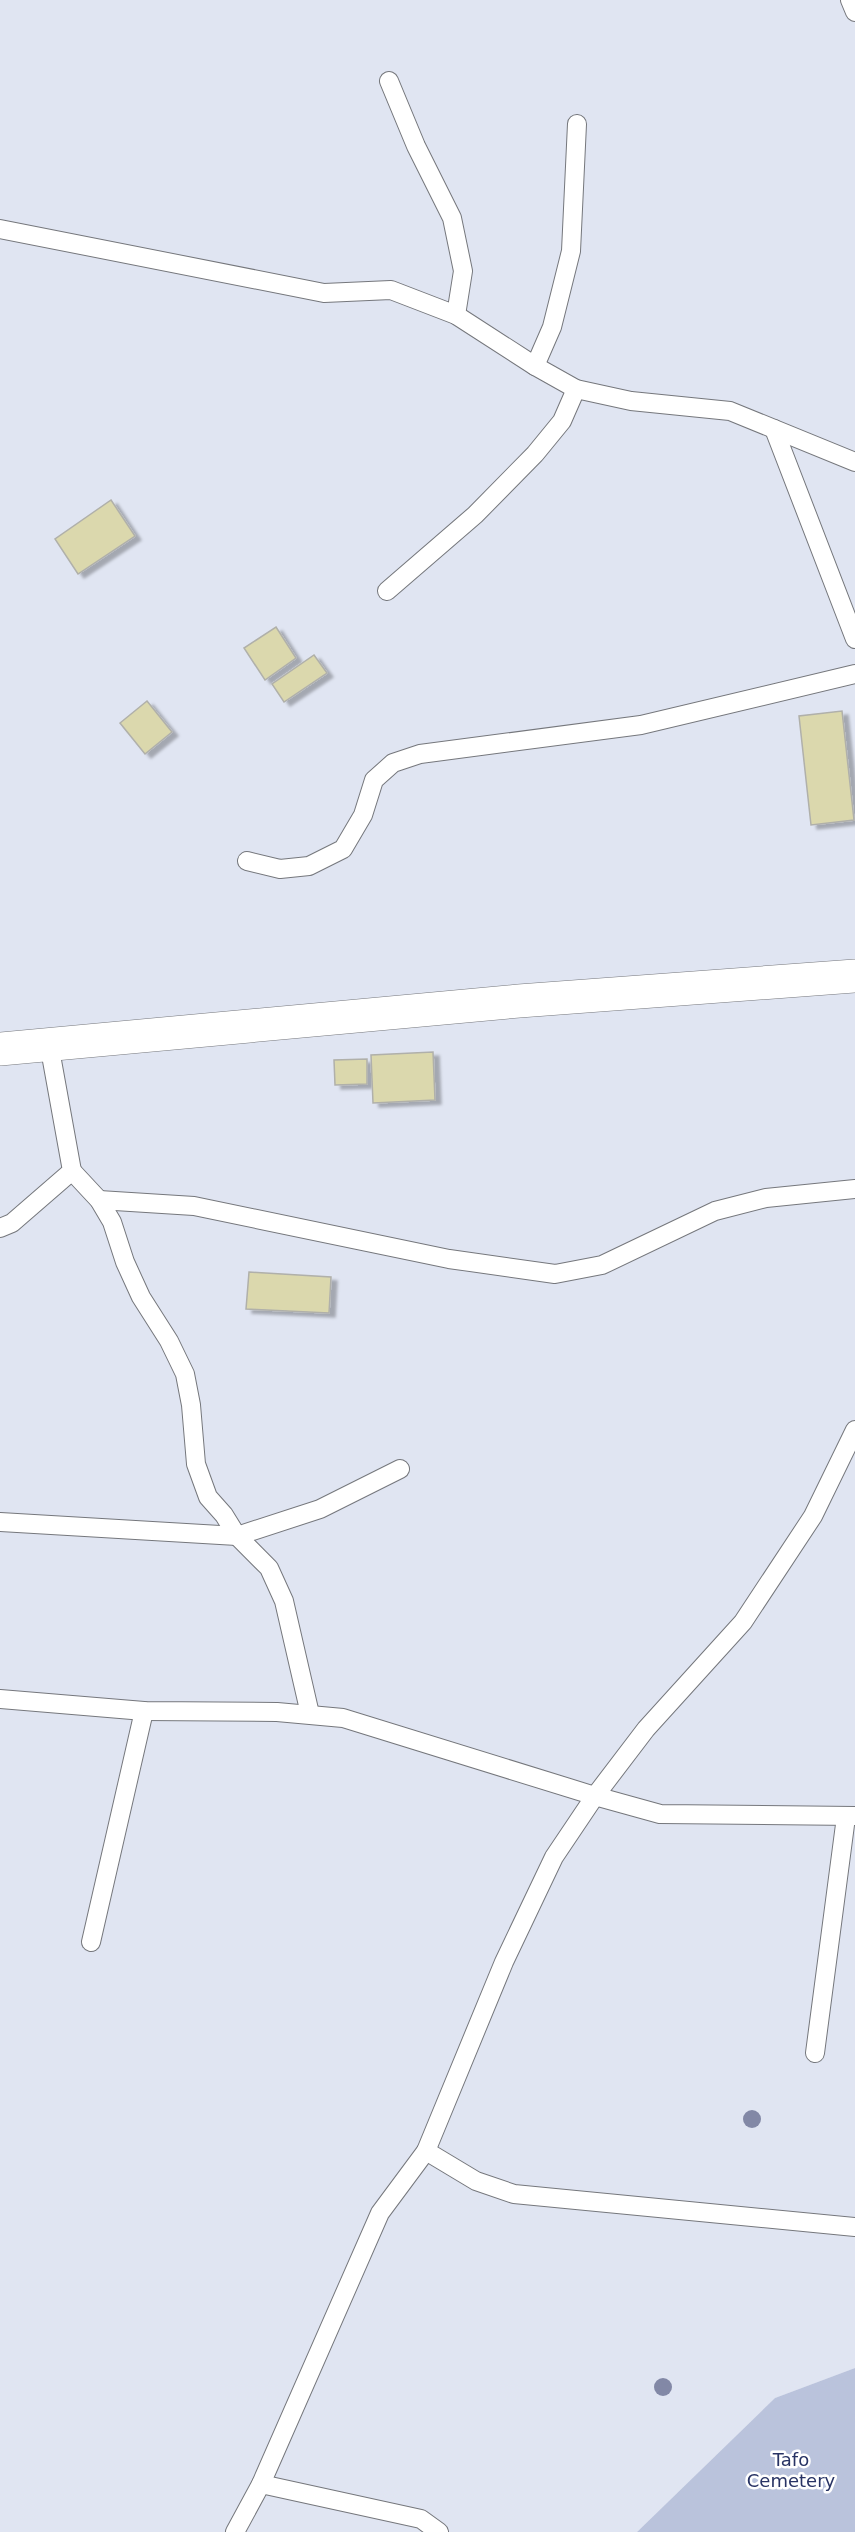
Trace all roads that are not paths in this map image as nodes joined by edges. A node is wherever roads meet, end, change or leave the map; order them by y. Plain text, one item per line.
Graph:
1 (850, 0) edge
2 (855, 12) edge
3 (389, 81) dead end
4 (577, 124) dead end
5 (0, 229) edge
6 (456, 315) junction
7 (535, 366) junction
8 (576, 389) junction
9 (774, 429) junction
10 (855, 462) edge
11 (387, 591) dead end
12 (855, 639) edge
13 (855, 674) edge
14 (247, 861) dead end
15 (855, 976) edge
16 (49, 1044) junction
17 (0, 1049) edge
18 (72, 1171) junction
19 (855, 1190) edge
20 (99, 1200) junction
21 (0, 1228) edge
22 (855, 1430) edge
23 (400, 1469) dead end
24 (0, 1522) edge
25 (237, 1536) junction
26 (0, 1699) edge
27 (144, 1711) junction
28 (310, 1714) junction
29 (595, 1796) junction
30 (851, 1816) edge
31 (91, 1942) dead end
32 (816, 2052) dead end
33 (426, 2151) junction
34 (855, 2227) edge
35 (261, 2484) junction
36 (235, 2532) edge
37 (439, 2532) edge

1 - 2 lane
3 - 6 lane
4 - 7 lane
5 - 6 lane
6 - 7 lane
7 - 8 lane
8 - 9 lane
8 - 11 lane
9 - 10 lane
9 - 12 lane
13 - 14 lane
15 - 16 street
16 - 17 street
16 - 18 lane
18 - 20 lane
18 - 21 lane
19 - 20 lane
20 - 25 lane
22 - 29 lane
23 - 25 lane
24 - 25 lane
25 - 28 lane
26 - 27 lane
27 - 28 lane
27 - 31 lane
28 - 29 lane
29 - 30 lane
29 - 33 lane
30 - 32 lane
33 - 34 lane
33 - 35 lane
35 - 36 lane
35 - 37 lane

